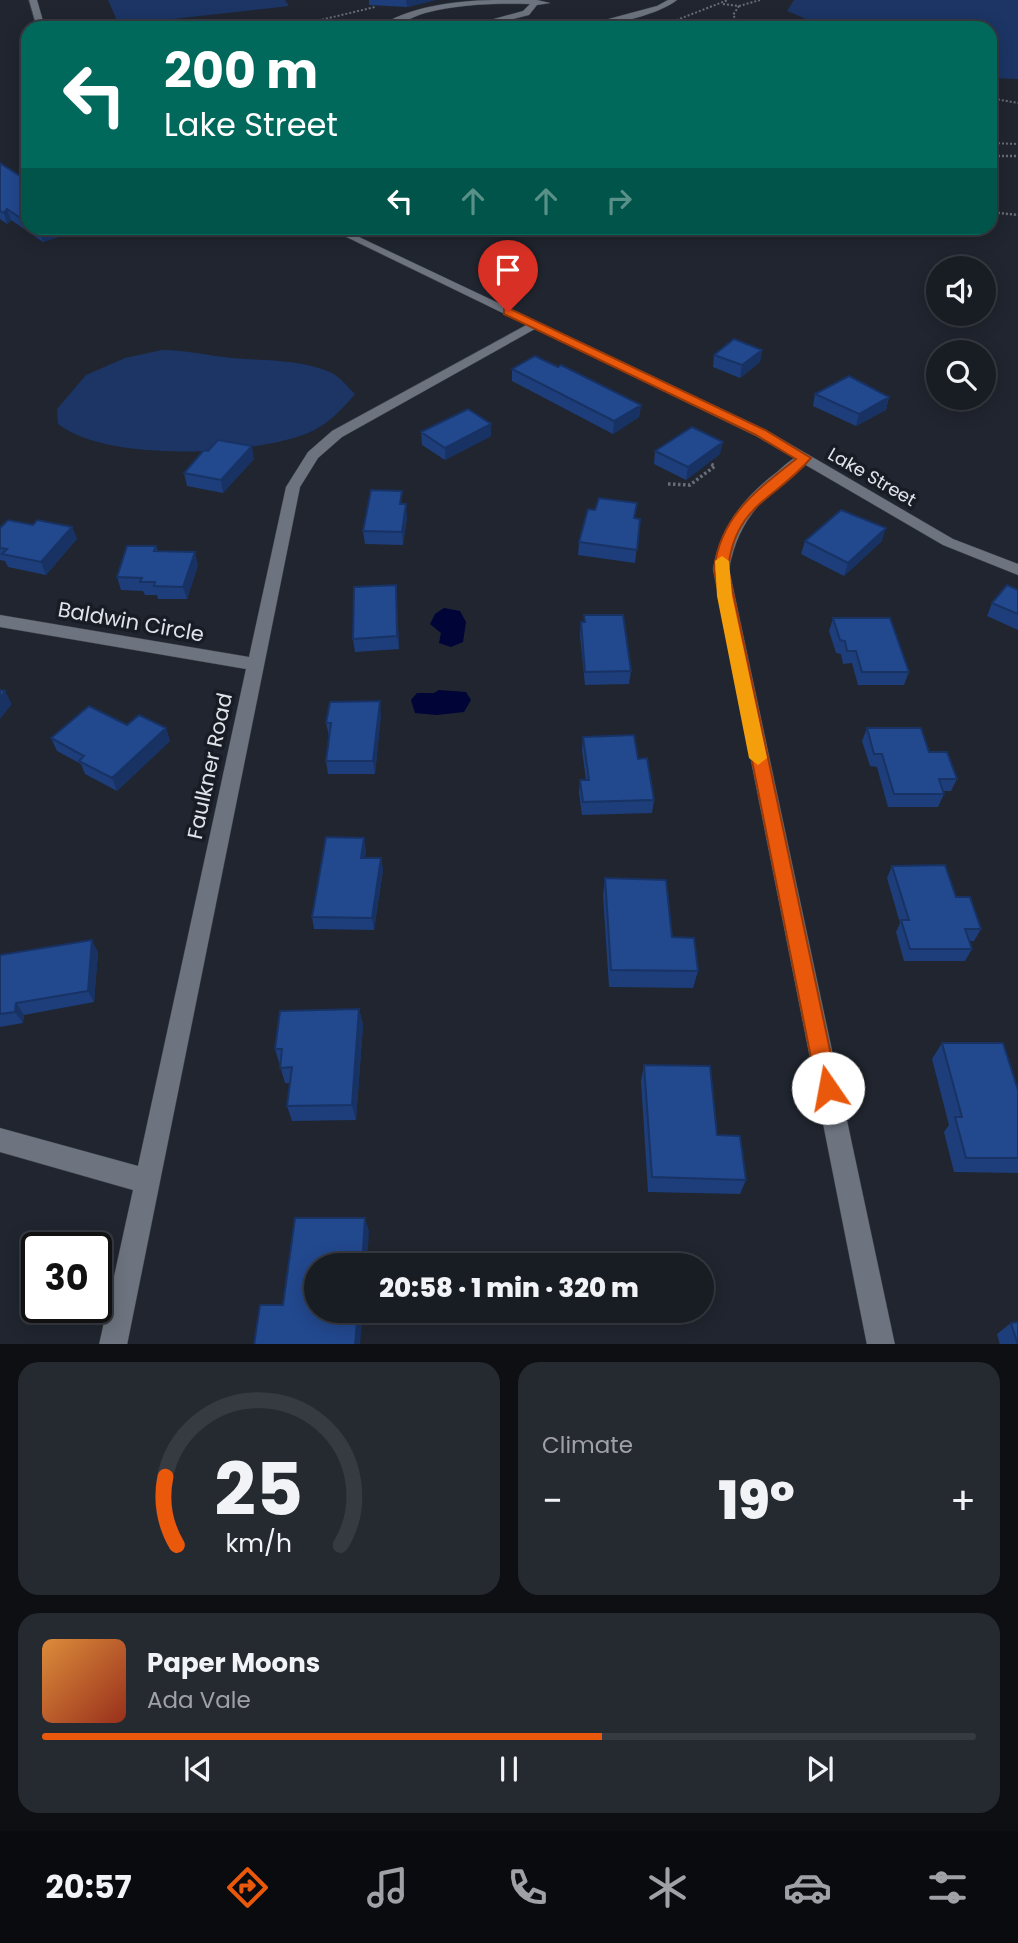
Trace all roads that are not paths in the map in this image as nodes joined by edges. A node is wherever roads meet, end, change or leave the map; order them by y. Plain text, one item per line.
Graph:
1 (33, 0) edge
2 (673, 0) edge
3 (536, 2) junction
4 (444, 3) edge
5 (546, 3) dead end
6 (39, 21) edge
7 (395, 21) edge
8 (497, 21) edge
9 (607, 21) edge
10 (348, 235) edge
11 (536, 325) junction
12 (804, 458) junction
13 (1018, 570) edge
14 (0, 621) edge
15 (254, 664) junction
16 (0, 1140) edge
17 (147, 1181) junction
18 (113, 1344) edge
19 (881, 1344) edge

1 - 6 street
2 - 9 street
3 - 4 street
3 - 5 street
3 - 8 street
4 - 7 street
10 - 11 street, Lake Street
11 - 12 street, Lake Street
11 - 15 street, Faulkner Road
12 - 13 street, Lake Street
12 - 19 street
14 - 15 street, Baldwin Circle
15 - 17 street, Faulkner Road
16 - 17 street
17 - 18 street, Faulkner Road

